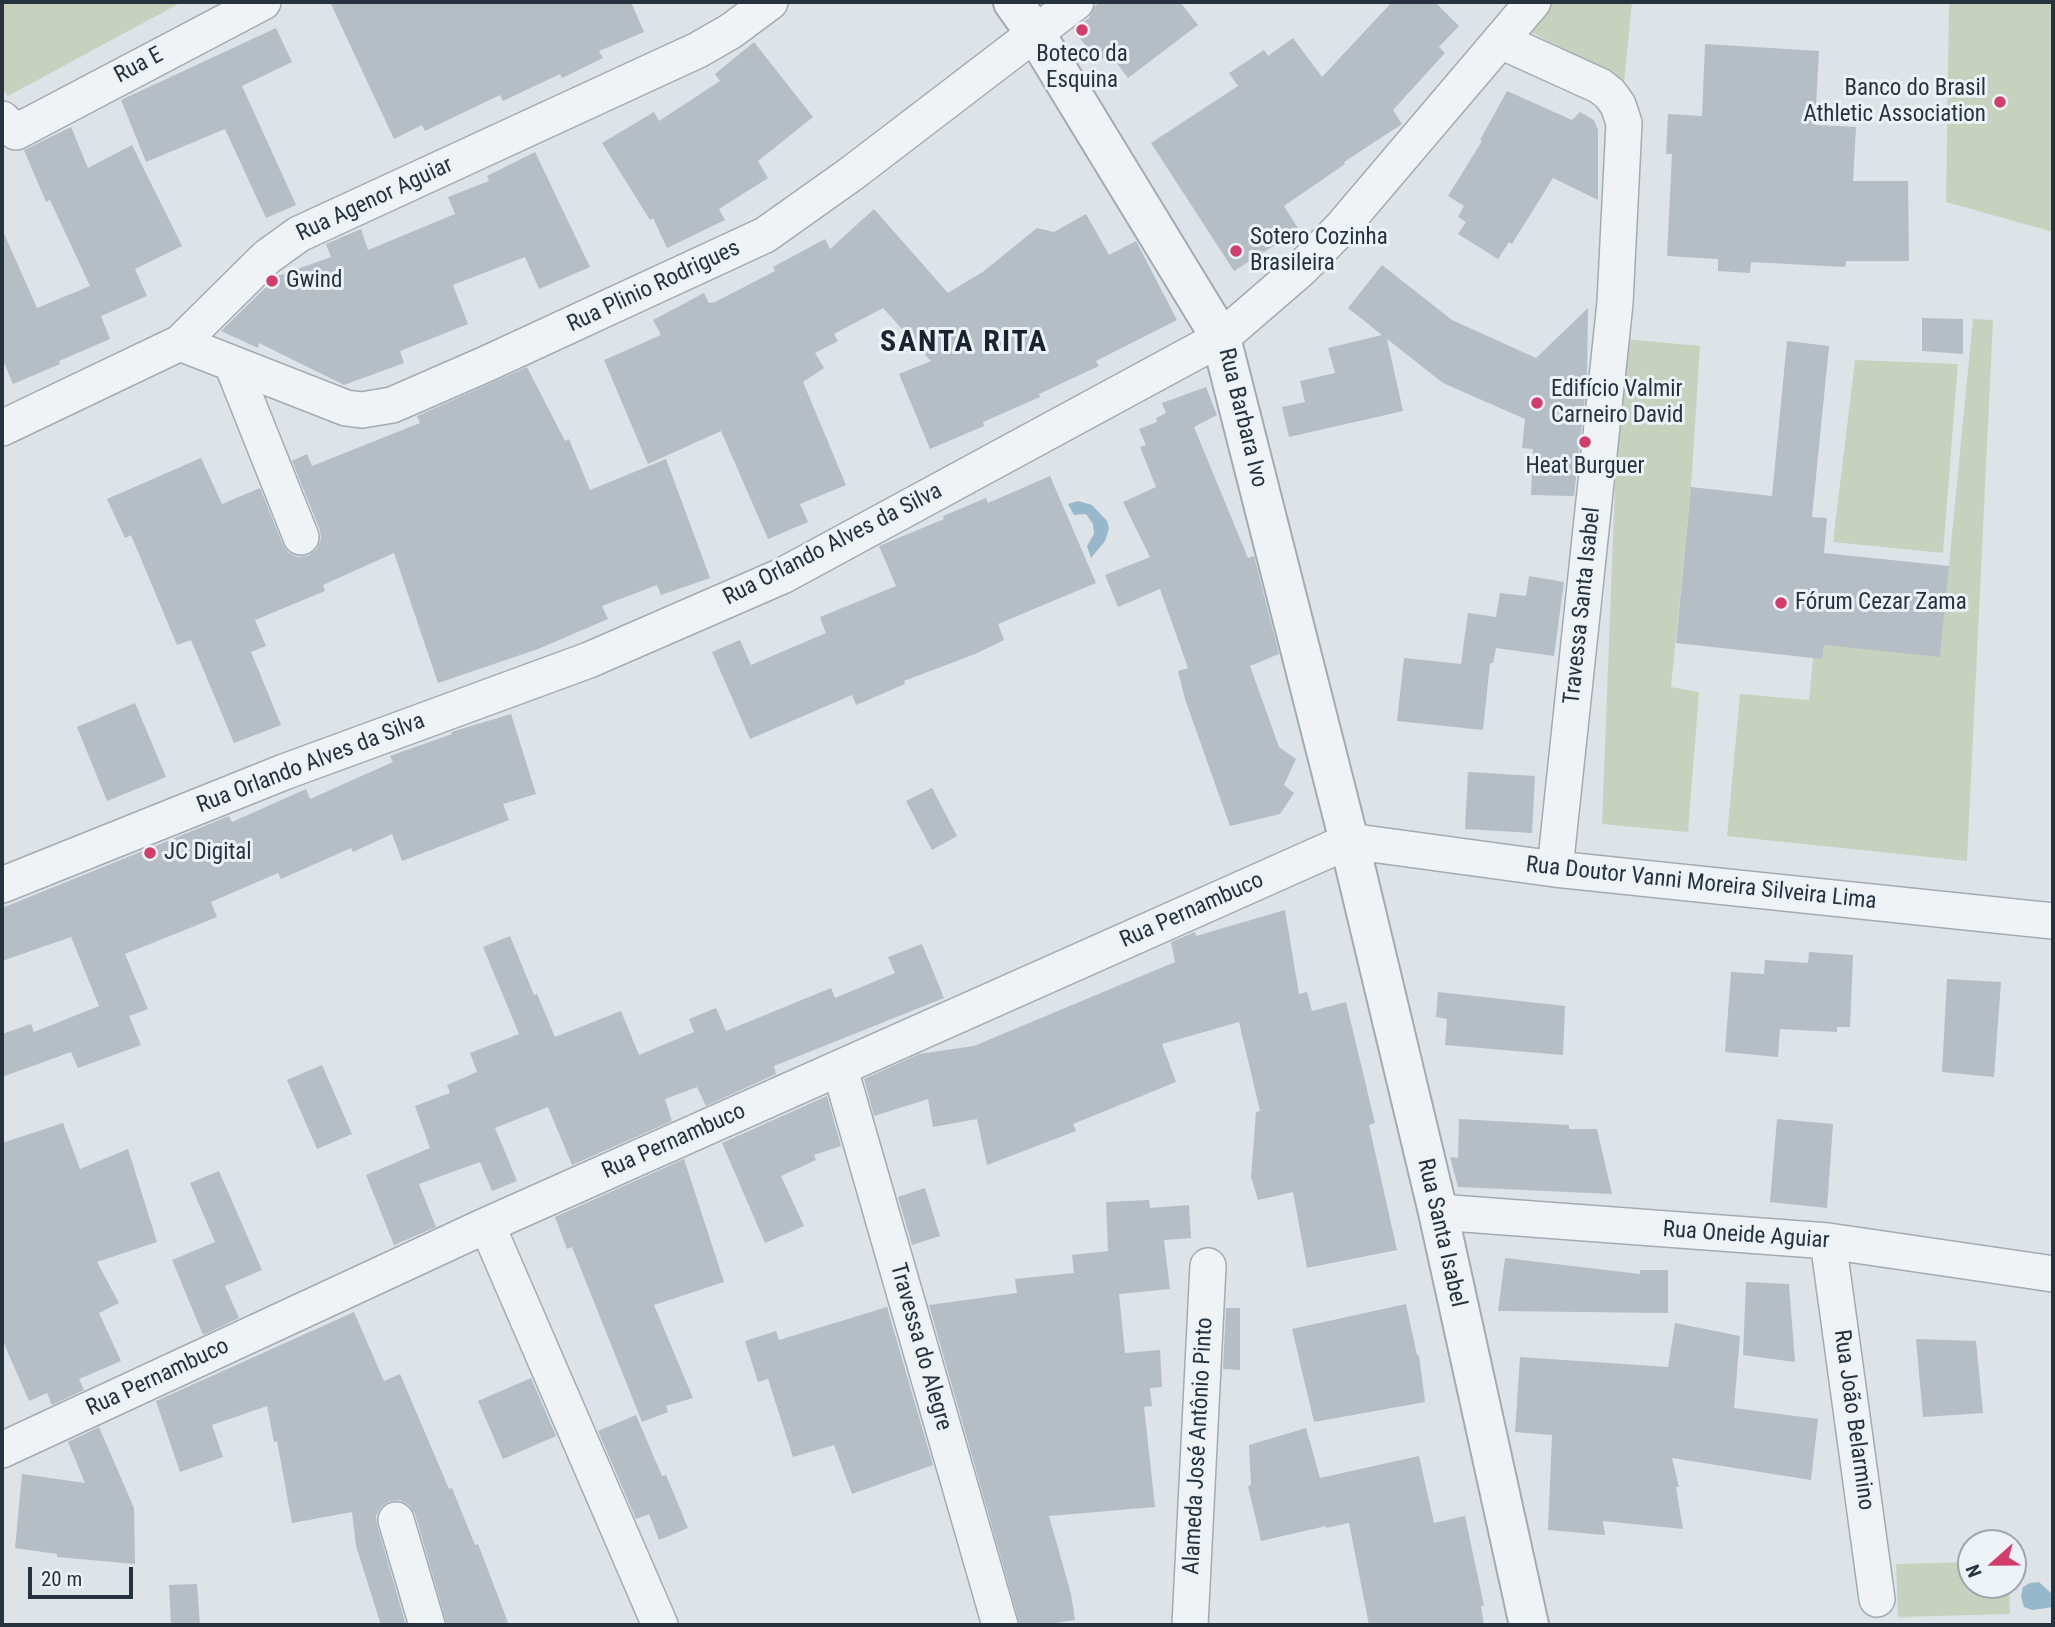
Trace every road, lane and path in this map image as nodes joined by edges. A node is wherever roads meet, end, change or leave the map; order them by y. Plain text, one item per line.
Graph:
1 (263, 2) edge
2 (770, 2) edge
3 (1013, 2) edge
4 (1076, 2) edge
5 (1533, 2) edge
6 (1035, 33) junction
7 (1501, 41) junction
8 (9, 125) edge
9 (1221, 338) junction
10 (180, 342) junction
11 (232, 364) junction
12 (2, 428) edge
13 (301, 537) dead end
14 (1349, 841) junction
15 (1555, 869) junction
16 (2, 885) edge
17 (2053, 921) edge
18 (840, 1069) junction
19 (1438, 1212) junction
20 (487, 1225) junction
21 (1828, 1241) junction
22 (1208, 1266) dead end
23 (2053, 1274) edge
24 (2, 1450) edge
25 (396, 1520) dead end
26 (1877, 1600) dead end
27 (427, 1625) edge
28 (660, 1625) edge
29 (1000, 1625) edge
30 (1190, 1625) edge
31 (1529, 1625) edge

1 - 8 street, Rua E
2 - 10 street, Rua Agenor Aguiar
3 - 6 street, Rua Barbara Ivo
4 - 6 street, Rua Plinio Rodrigues
5 - 7 street, Rua Orlando Alves da Silva
6 - 9 street, Rua Barbara Ivo
6 - 11 street, Rua Plinio Rodrigues
7 - 9 street, Rua Orlando Alves da Silva
7 - 15 street, Travessa Santa Isabel
9 - 14 street, Rua Barbara Ivo
9 - 16 street, Rua Orlando Alves da Silva
10 - 11 street, Rua Plinio Rodrigues
10 - 12 street, Rua Agenor Aguiar
11 - 13 street
14 - 15 street, Rua Doutor Vanni Moreira Silveira Lima
14 - 18 street, Rua Pernambuco
14 - 19 street, Rua Santa Isabel
15 - 17 street, Rua Doutor Vanni Moreira Silveira Lima
18 - 20 street, Rua Pernambuco
18 - 29 street, Travessa do Alegre
19 - 21 street, Rua Oneide Aguiar
19 - 31 street, Rua Santa Isabel
20 - 24 street, Rua Pernambuco
20 - 28 street
21 - 23 street, Rua Oneide Aguiar
21 - 26 street, Rua João Belarmino
22 - 30 street, Alameda José Antônio Pinto
25 - 27 street

